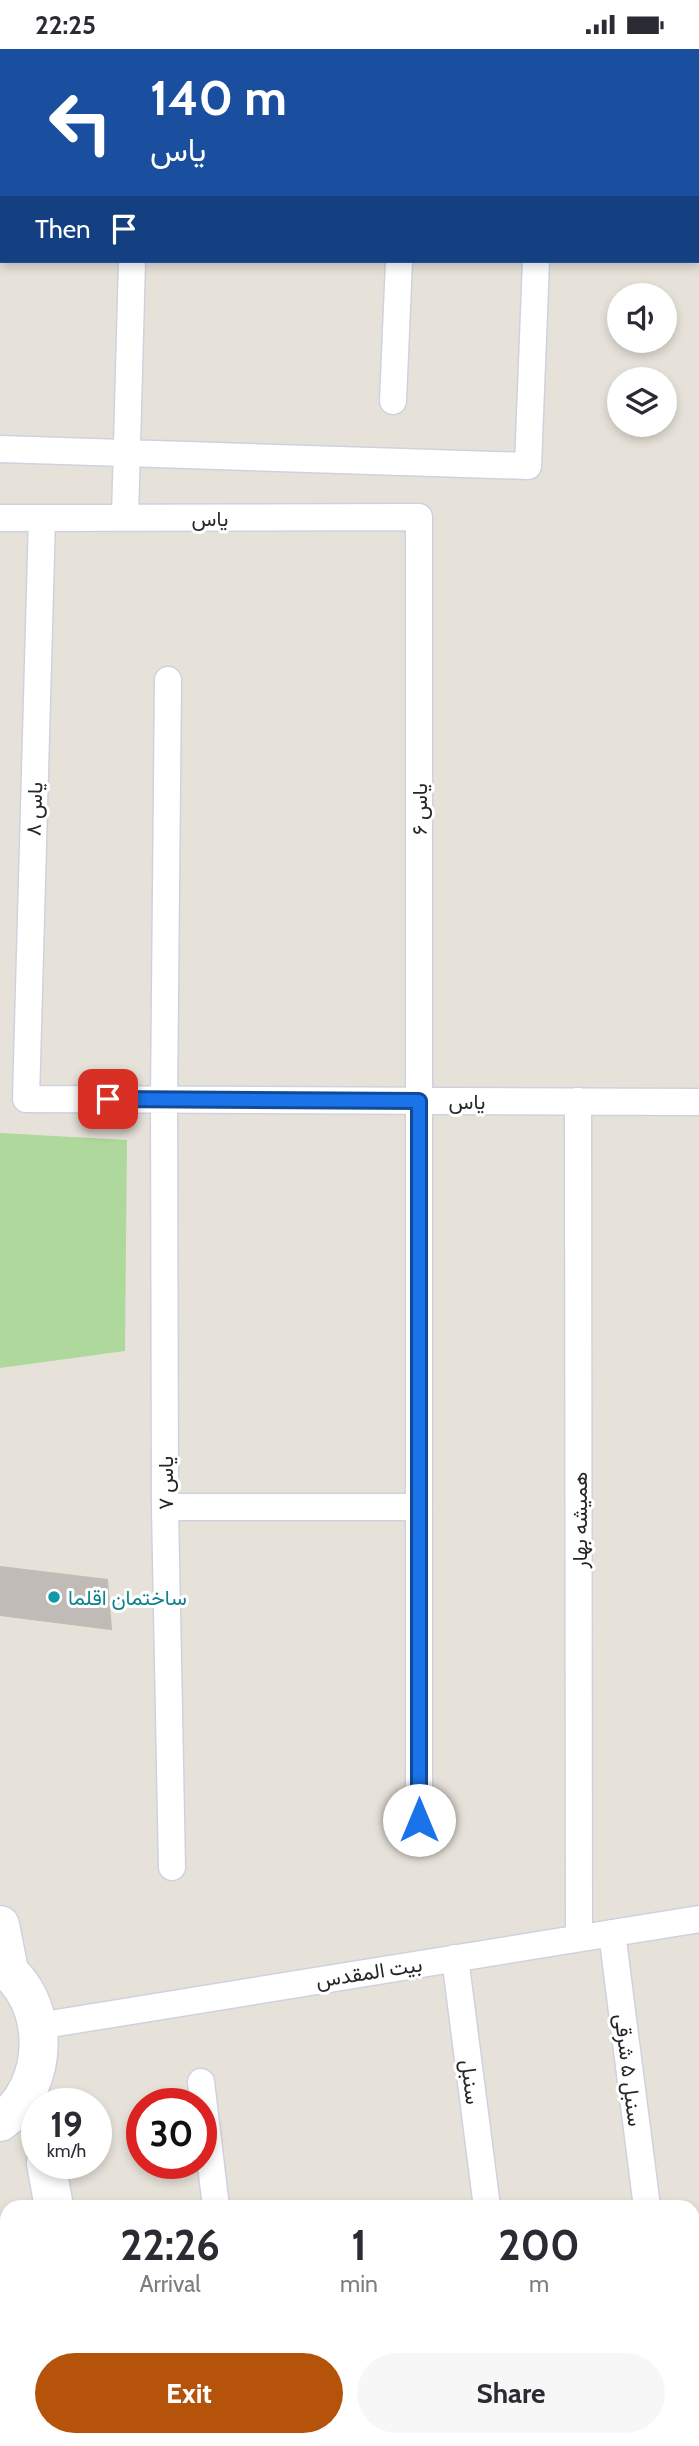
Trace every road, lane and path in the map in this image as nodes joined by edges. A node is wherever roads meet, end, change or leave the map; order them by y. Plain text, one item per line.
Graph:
1 (132, 263) edge
2 (398, 263) edge
3 (536, 263) edge
4 (393, 401) dead end
5 (0, 449) edge
6 (127, 455) junction
7 (419, 517) joint
8 (0, 518) edge
9 (42, 518) junction
10 (125, 518) junction
11 (168, 680) dead end
12 (26, 1099) joint
13 (164, 1099) junction
14 (419, 1101) junction
15 (578, 1101) junction
16 (699, 1102) edge
17 (165, 1507) junction
18 (419, 1507) junction
19 (419, 1820) dead end
20 (172, 1867) dead end
21 (699, 1919) edge
22 (0, 1925) edge
23 (612, 1933) junction
24 (579, 1938) junction
25 (456, 1958) junction
26 (5, 1968) edge
27 (38, 2026) junction
28 (201, 2083) dead end
29 (36, 2088) edge
30 (21, 2110) edge
31 (0, 2122) edge
32 (49, 2179) edge
33 (53, 2200) edge
34 (215, 2200) edge
35 (486, 2200) edge
36 (646, 2200) edge

1 - 6 street
2 - 4 street
3 - 6 street
5 - 6 street
6 - 10 street
7 - 10 street, یاس
7 - 14 street, یاس ۶
8 - 9 street, یاس
9 - 10 street, یاس
9 - 12 street, یاس ۸
11 - 13 street, یاس ۷
12 - 13 street, یاس
13 - 14 street, یاس
13 - 17 street, یاس ۷
14 - 15 street, یاس
14 - 18 street, یاس ۶
15 - 16 street, یاس
15 - 24 street, همیشه بهار
17 - 18 street
17 - 20 street, یاس ۷
18 - 19 street, یاس ۶
21 - 23 street, بیت المقدس
22 - 26 main road
23 - 24 street, بیت المقدس
23 - 36 street, سنبل ۵ شرقی
24 - 25 street, بیت المقدس
25 - 27 street, بیت المقدس
25 - 35 street, سنبل
26 - 27 main road
27 - 29 main road
28 - 34 street
30 - 31 main road
32 - 33 main road

